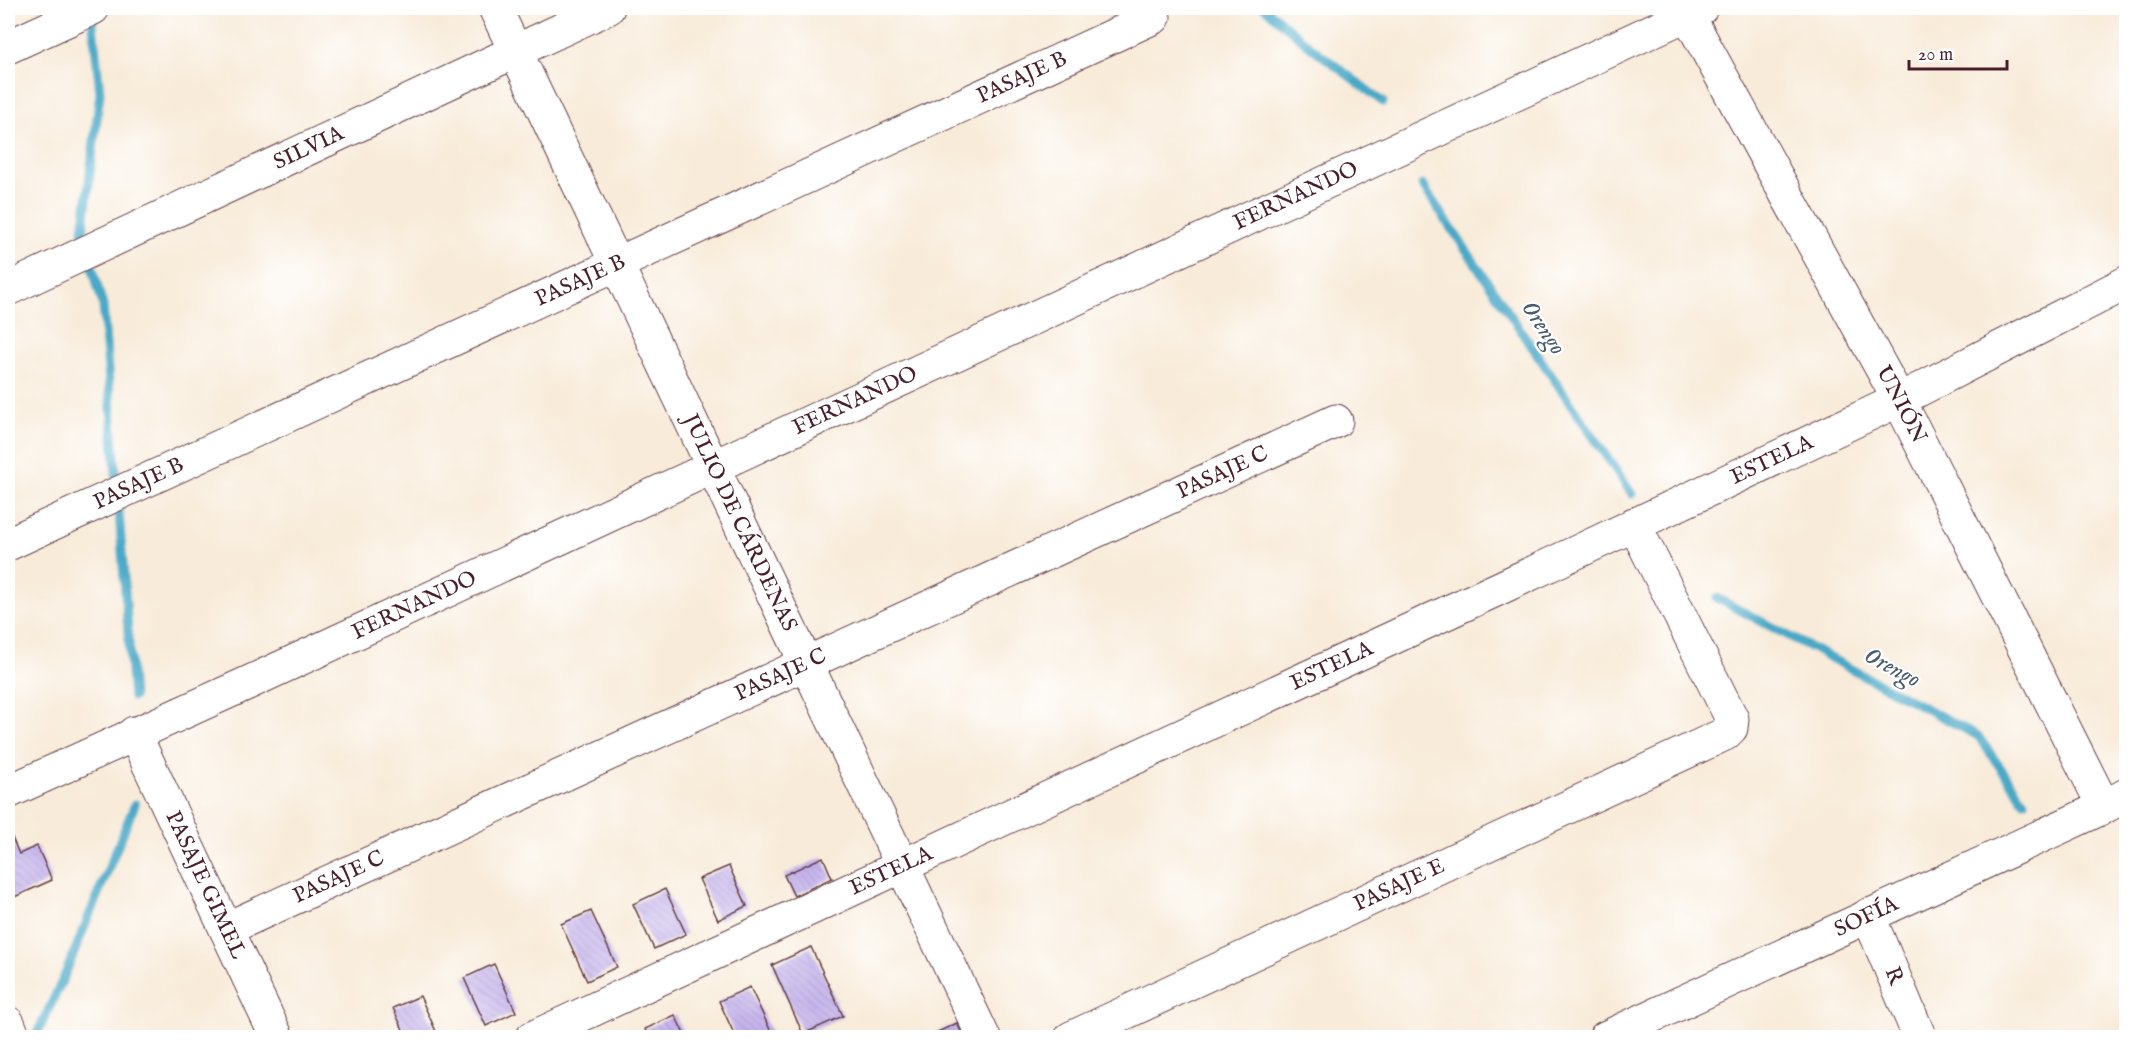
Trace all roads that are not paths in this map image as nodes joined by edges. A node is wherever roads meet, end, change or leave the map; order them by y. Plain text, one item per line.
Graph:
1 (93, 8) edge
2 (495, 8) edge
3 (608, 8) edge
4 (1691, 10) edge
5 (1154, 17) dead end
6 (8, 47) edge
7 (516, 51) junction
8 (617, 263) junction
9 (2127, 283) edge
10 (8, 289) edge
11 (1899, 400) junction
12 (1336, 421) dead end
13 (713, 467) junction
14 (1634, 524) junction
15 (8, 544) edge
16 (806, 663) junction
17 (135, 733) junction
18 (8, 792) edge
19 (2115, 801) edge
20 (902, 866) junction
21 (1868, 915) junction
22 (226, 929) junction
23 (8, 1023) edge
24 (14, 1038) edge
25 (277, 1038) edge
26 (532, 1038) edge
27 (984, 1038) edge
28 (1071, 1038) edge
29 (1605, 1038) edge
30 (1920, 1038) edge

1 - 6 street
2 - 7 street, JULIO DE CÁRDENAS
3 - 7 street, SILVIA
4 - 11 street, UNIÓN
4 - 13 street, FERNANDO
5 - 8 street, PASAJE B
7 - 8 street, JULIO DE CÁRDENAS
7 - 10 street, SILVIA
8 - 13 street, JULIO DE CÁRDENAS
8 - 15 street, PASAJE B
9 - 11 street, ESTELA
11 - 14 street, ESTELA
11 - 19 street, UNIÓN
12 - 16 street, PASAJE C
13 - 16 street, JULIO DE CÁRDENAS
13 - 17 street, FERNANDO
14 - 20 street, ESTELA
14 - 28 street, PASAJE E
16 - 20 street, JULIO DE CÁRDENAS
16 - 22 street, PASAJE C
17 - 18 street, FERNANDO
17 - 22 street, PASAJE GIMEL
19 - 21 street, SOFÍA
20 - 26 street, ESTELA
20 - 27 street, JULIO DE CÁRDENAS
21 - 29 street, SOFÍA
21 - 30 street, R
22 - 25 street, PASAJE GIMEL
23 - 24 street

